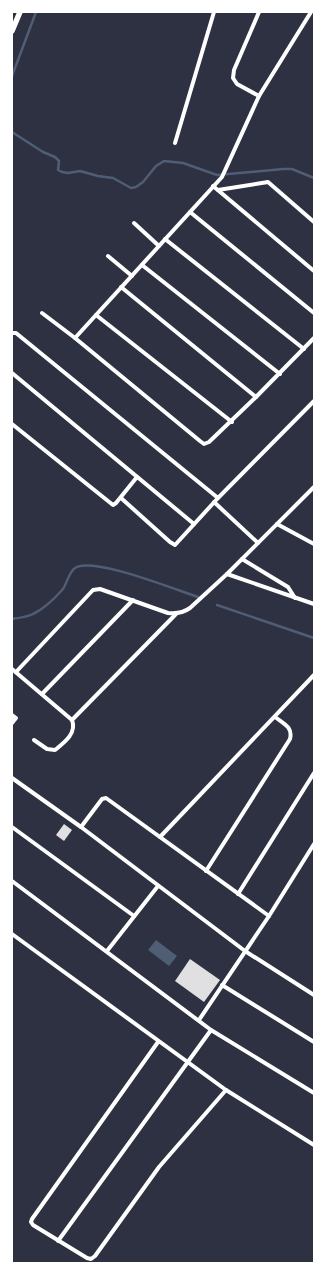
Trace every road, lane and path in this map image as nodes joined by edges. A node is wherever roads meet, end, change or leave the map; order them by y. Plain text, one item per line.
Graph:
1 (20, 12) edge
2 (214, 12) edge
3 (260, 12) edge
4 (311, 12) edge
5 (12, 30) edge
6 (259, 96) junction
7 (175, 143) dead end
8 (213, 186) junction
9 (218, 190) junction
10 (190, 212) junction
11 (314, 222) edge
12 (134, 223) dead end
13 (165, 239) junction
14 (159, 246) junction
15 (108, 256) dead end
16 (142, 264) junction
17 (314, 271) edge
18 (132, 276) junction
19 (121, 287) junction
20 (42, 313) dead end
21 (314, 313) edge
22 (96, 315) junction
23 (12, 333) edge
24 (75, 338) junction
25 (314, 338) edge
26 (304, 349) junction
27 (12, 373) edge
28 (280, 374) junction
29 (256, 397) junction
30 (314, 401) edge
31 (232, 422) junction
32 (12, 424) edge
33 (137, 478) junction
34 (314, 488) edge
35 (121, 498) junction
36 (216, 500) junction
37 (194, 524) junction
38 (277, 524) junction
39 (258, 543) junction
40 (314, 544) edge
41 (242, 559) junction
42 (227, 574) junction
43 (295, 598) junction
44 (133, 600) junction
45 (314, 604) edge
46 (176, 614) junction
47 (12, 669) edge
48 (16, 672) junction
49 (314, 675) edge
50 (42, 694) junction
51 (12, 715) edge
52 (275, 717) junction
53 (72, 720) junction
54 (12, 723) edge
55 (34, 740) dead end
56 (314, 773) edge
57 (12, 778) edge
58 (12, 827) edge
59 (81, 827) junction
60 (160, 837) junction
61 (314, 844) edge
62 (206, 871) junction
63 (12, 881) edge
64 (158, 886) junction
65 (238, 894) junction
66 (134, 916) junction
67 (269, 916) junction
68 (12, 934) edge
69 (107, 951) junction
70 (245, 951) junction
71 (222, 985) junction
72 (314, 995) edge
73 (198, 1020) junction
74 (212, 1030) junction
75 (158, 1042) junction
76 (314, 1042) edge
77 (187, 1062) junction
78 (226, 1090) junction
79 (314, 1093) edge
80 (314, 1144) edge
81 (58, 1241) junction

1 - 5 main road
2 - 7 street
3 - 6 street
4 - 6 street
6 - 8 street
8 - 9 street
8 - 10 street
9 - 11 street
9 - 17 street
10 - 13 street
10 - 21 street
12 - 14 street
13 - 14 street
13 - 26 street
14 - 16 street
15 - 18 street
16 - 18 street
16 - 28 street
18 - 19 street
19 - 22 street
19 - 29 street
20 - 24 street
22 - 24 street
22 - 31 street
23 - 36 street
24 - 31 street
25 - 26 street
26 - 28 street
27 - 33 street
28 - 29 street
29 - 31 street
30 - 36 street
32 - 35 street
33 - 35 street
33 - 37 street
34 - 38 street
35 - 37 street
36 - 37 street
36 - 39 street
38 - 39 street
38 - 40 street
39 - 41 street
41 - 42 street
41 - 43 street
42 - 43 street
42 - 46 street
43 - 45 street
44 - 46 street
44 - 48 street
44 - 50 street
46 - 53 street
47 - 48 street
48 - 50 street
49 - 52 street
50 - 53 street
51 - 54 street
52 - 60 street
52 - 62 street
53 - 55 street
56 - 65 street
57 - 59 street
58 - 66 street
59 - 60 street
59 - 64 street
60 - 62 street
61 - 67 street
62 - 65 street
63 - 69 street
64 - 66 street
64 - 70 street
65 - 67 street
66 - 69 street
67 - 70 street
68 - 75 street
69 - 73 street
70 - 71 street
70 - 72 street
71 - 73 street
71 - 76 street
73 - 74 street
74 - 77 street
74 - 79 street
75 - 77 street
75 - 81 street
77 - 78 street
77 - 81 street
78 - 80 street
78 - 81 street

